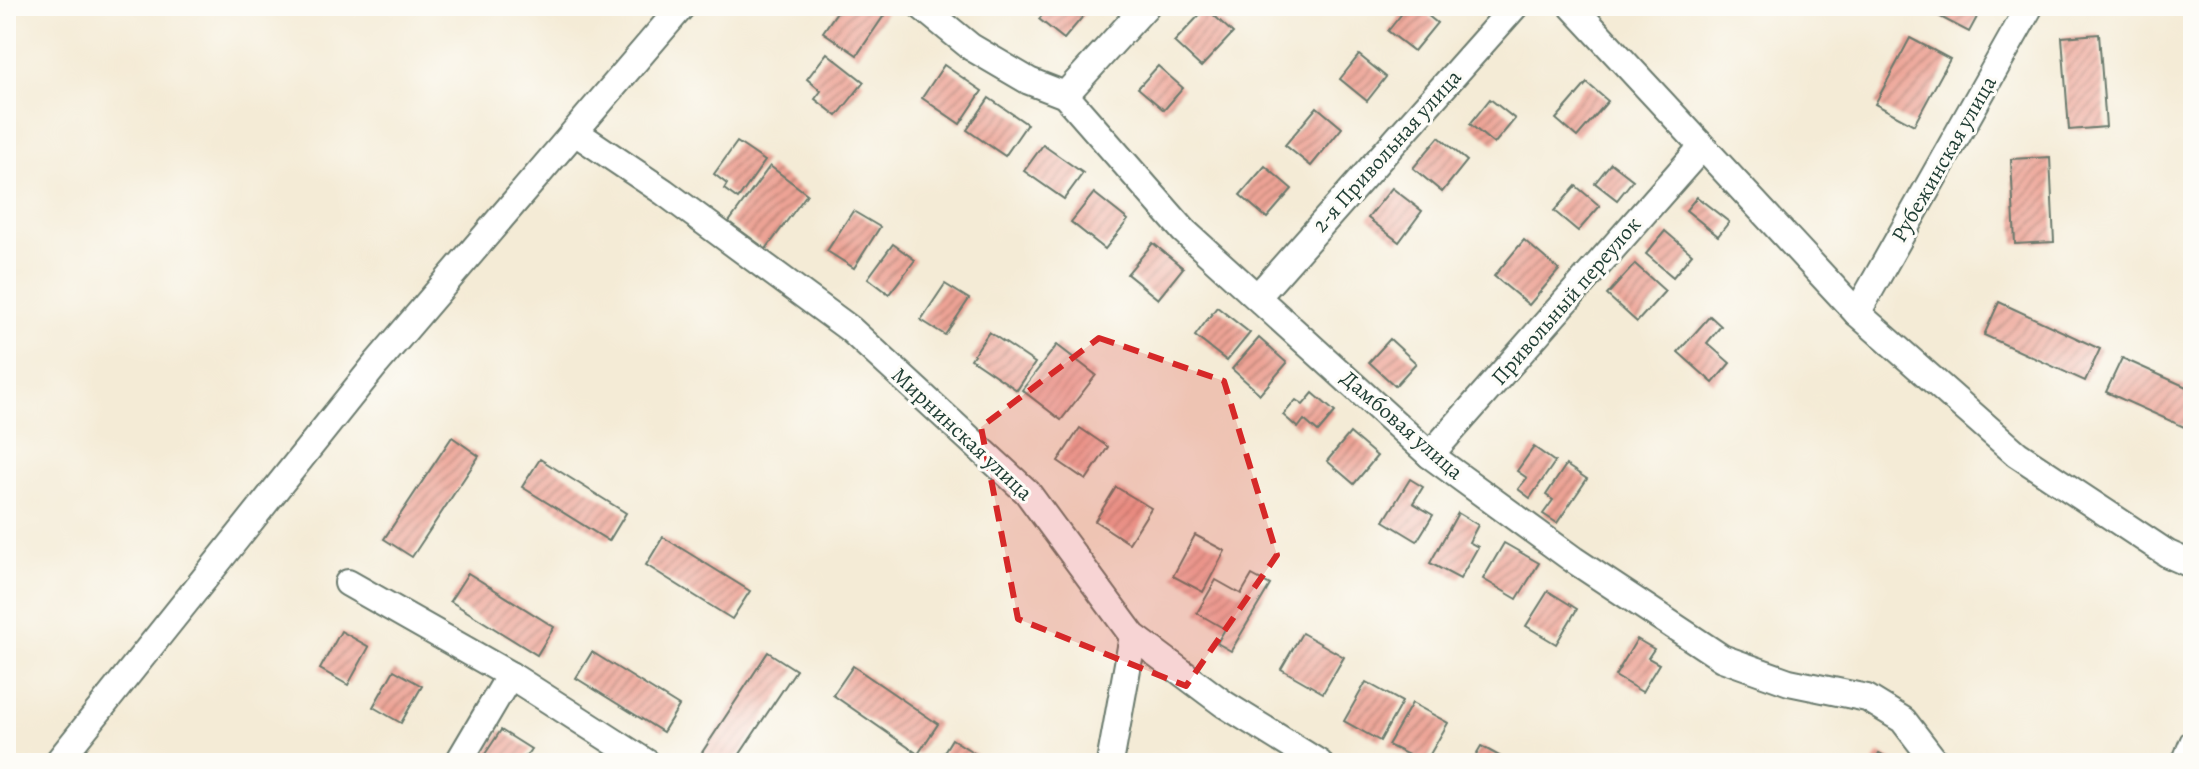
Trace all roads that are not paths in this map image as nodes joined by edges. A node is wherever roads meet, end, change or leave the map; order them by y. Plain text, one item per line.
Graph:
1 (682, 6) edge
2 (921, 6) edge
3 (1146, 6) edge
4 (1515, 6) edge
5 (1572, 6) edge
6 (2030, 6) edge
7 (1065, 95) junction
8 (575, 132) junction
9 (1702, 147) junction
10 (1258, 296) junction
11 (1857, 313) junction
12 (1430, 455) junction
13 (2193, 565) edge
14 (348, 583) dead end
15 (1133, 636) junction
16 (510, 675) junction
17 (2193, 743) edge
18 (57, 763) edge
19 (458, 763) edge
20 (647, 763) edge
21 (1110, 763) edge
22 (1319, 763) edge
23 (1936, 763) edge
24 (2185, 763) edge

1 - 8 street
2 - 7 street, Дамбовая улица
3 - 7 street
4 - 10 street, 2-я Привольная улица
5 - 9 street
6 - 11 street, Рубежинская улица
7 - 10 street, Дамбовая улица
8 - 15 street, Мирнинская улица
8 - 18 street
9 - 11 street
9 - 12 street, Привольный переулок
10 - 12 street, Дамбовая улица
11 - 13 street
12 - 23 street, Дамбовая улица
14 - 16 street
15 - 21 street
15 - 22 street, Мирнинская улица
16 - 19 street
16 - 20 street
17 - 24 street

